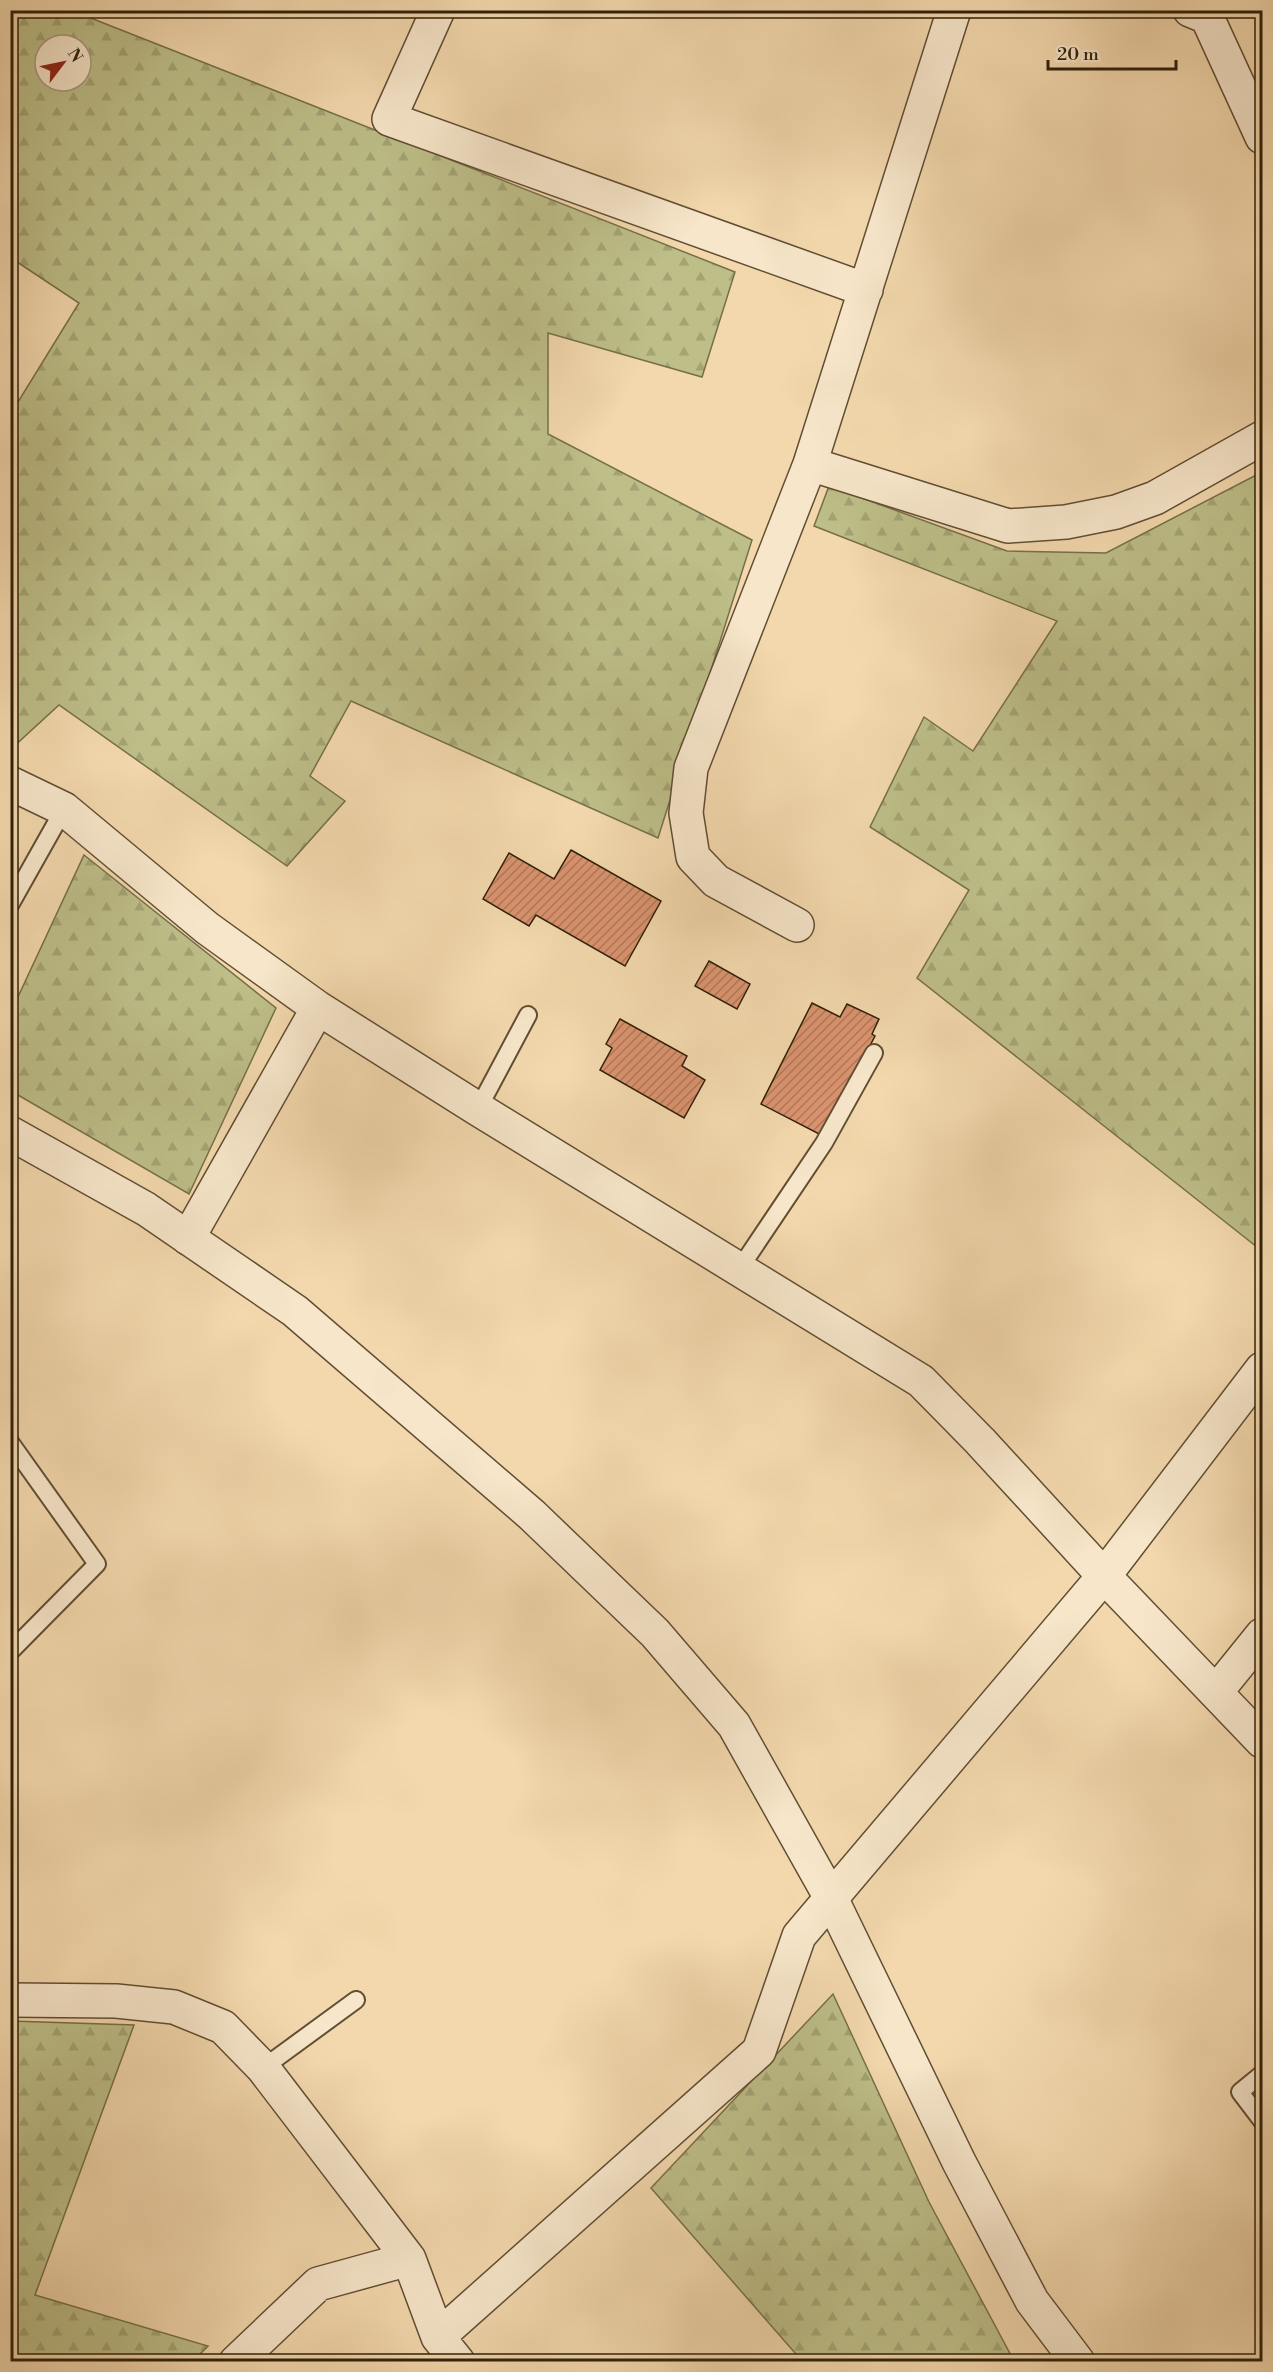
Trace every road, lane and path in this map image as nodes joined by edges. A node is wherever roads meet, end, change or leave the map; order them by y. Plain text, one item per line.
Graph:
1 (438, 10) edge
2 (954, 10) edge
3 (1203, 13) edge
4 (1263, 137) edge
5 (866, 290) junction
6 (1263, 438) edge
7 (810, 464) junction
8 (10, 783) edge
9 (64, 809) junction
10 (10, 905) edge
11 (797, 925) dead end
12 (318, 1008) junction
13 (528, 1015) dead end
14 (874, 1053) dead end
15 (478, 1109) junction
16 (10, 1133) edge
17 (188, 1238) junction
18 (740, 1268) junction
19 (1263, 1369) edge
20 (10, 1442) edge
21 (1104, 1576) junction
22 (1263, 1635) edge
23 (10, 1652) edge
24 (1215, 1692) junction
25 (1263, 1741) edge
26 (831, 1898) junction
27 (10, 2000) edge
28 (356, 2000) dead end
29 (263, 2068) junction
30 (1263, 2074) edge
31 (1263, 2121) edge
32 (409, 2259) junction
33 (448, 2349) edge
34 (236, 2361) edge
35 (1078, 2361) edge

1 - 5 street
2 - 5 street
3 - 4 street
5 - 7 street
6 - 7 street
7 - 11 street
8 - 9 street
9 - 10 lane
9 - 12 street
12 - 15 street
12 - 17 street
13 - 15 lane
14 - 18 lane
15 - 18 street
16 - 17 street
17 - 26 street
18 - 21 street
19 - 21 street
20 - 23 lane
21 - 24 street
21 - 26 street
22 - 24 street
24 - 25 street
26 - 33 street
26 - 35 street
27 - 29 street
28 - 29 lane
29 - 32 street
30 - 31 lane
32 - 33 street
32 - 34 street

